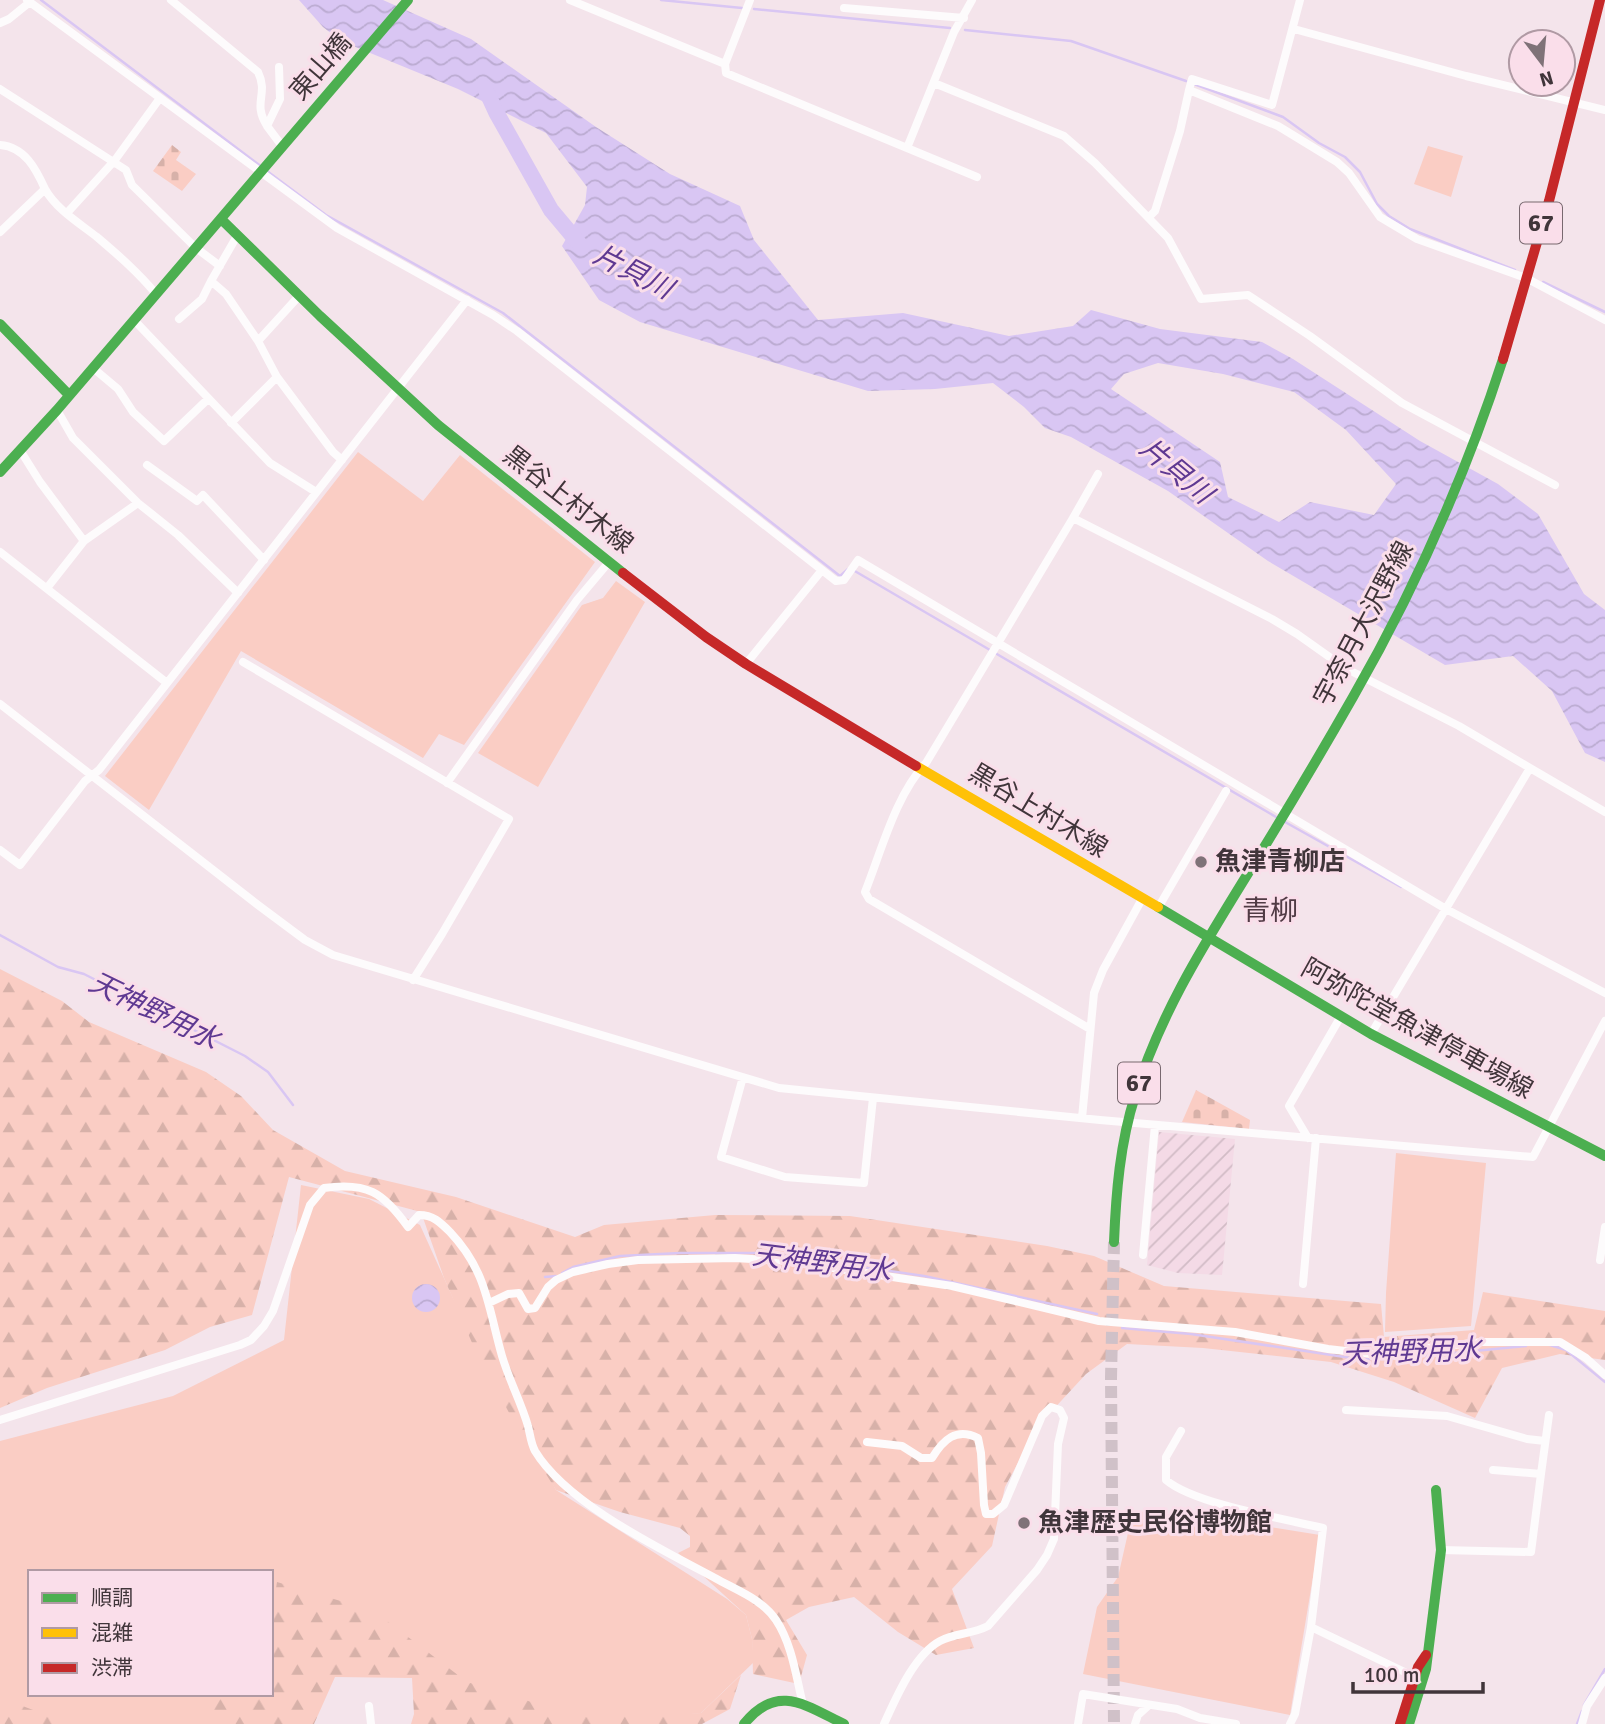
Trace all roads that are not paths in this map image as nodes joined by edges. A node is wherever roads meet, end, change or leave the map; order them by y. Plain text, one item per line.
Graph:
1 (171, 0) edge
2 (408, 0) edge
3 (570, 0) edge
4 (750, 0) edge
5 (972, 0) edge
6 (1300, 0) edge
7 (1600, 0) edge
8 (29, 1) edge
9 (844, 9) dead end
10 (964, 18) junction
11 (0, 23) edge
12 (1294, 29) junction
13 (725, 64) junction
14 (279, 67) dead end
15 (934, 83) junction
16 (0, 89) edge
17 (1189, 90) junction
18 (160, 98) junction
19 (1574, 102) junction
20 (1605, 110) edge
21 (267, 126) junction
22 (0, 145) edge
23 (282, 146) junction
24 (907, 148) junction
25 (115, 160) junction
26 (259, 172) junction
27 (977, 177) dead end
28 (46, 189) junction
29 (67, 213) junction
30 (1149, 218) junction
31 (221, 219) junction
32 (0, 233) edge
33 (237, 236) junction
34 (196, 248) junction
35 (220, 266) junction
36 (1526, 278) junction
37 (211, 281) junction
38 (156, 294) junction
39 (299, 296) junction
40 (467, 300) junction
41 (179, 319) dead end
42 (134, 320) junction
43 (1605, 320) edge
44 (0, 324) edge
45 (258, 341) junction
46 (93, 368) junction
47 (277, 377) junction
48 (398, 389) junction
49 (69, 395) junction
50 (208, 400) junction
51 (57, 410) junction
52 (231, 423) junction
53 (1472, 448) junction
54 (20, 450) junction
55 (342, 460) junction
56 (147, 465) dead end
57 (0, 471) edge
58 (1098, 474) dead end
59 (1555, 485) dead end
60 (316, 492) junction
61 (138, 503) junction
62 (1073, 518) junction
63 (83, 541) junction
64 (0, 552) edge
65 (264, 560) junction
66 (609, 562) junction
67 (822, 570) junction
68 (47, 588) junction
69 (238, 593) junction
70 (998, 643) junction
71 (243, 662) dead end
72 (746, 664) junction
73 (167, 682) junction
74 (0, 704) edge
75 (1530, 768) junction
76 (921, 769) junction
77 (92, 775) junction
78 (447, 783) junction
79 (1226, 791) dead end
80 (1605, 812) edge
81 (1284, 814) junction
82 (0, 850) edge
83 (1142, 899) junction
84 (1158, 908) junction
85 (1446, 909) junction
86 (1209, 937) junction
87 (413, 980) junction
88 (1605, 993) edge
89 (1341, 1016) junction
90 (1605, 1021) edge
91 (1090, 1029) junction
92 (1371, 1034) junction
93 (743, 1077) junction
94 (873, 1098) junction
95 (1082, 1118) junction
96 (1152, 1125) junction
97 (1549, 1127) junction
98 (1312, 1138) junction
99 (1605, 1156) edge
100 (1605, 1227) edge
101 (1114, 1242) tunnel mouth
102 (1143, 1255) dead end
103 (1600, 1260) dead end
104 (1303, 1284) dead end
105 (489, 1303) junction
106 (1605, 1375) edge
107 (1346, 1410) dead end
108 (1549, 1415) dead end
109 (0, 1420) edge
110 (1181, 1431) dead end
111 (1545, 1441) junction
112 (867, 1442) dead end
113 (1493, 1470) dead end
114 (1541, 1474) junction
115 (1436, 1490) dead end
116 (1441, 1550) junction
117 (1311, 1627) junction
118 (1427, 1653) junction
119 (1415, 1677) junction
120 (1605, 1678) edge
121 (803, 1704) junction
122 (1149, 1705) junction
123 (369, 1706) dead end
124 (371, 1724) edge
125 (744, 1724) edge
126 (844, 1724) edge
127 (884, 1724) edge
128 (1078, 1724) edge
129 (1135, 1724) edge
130 (1236, 1724) edge
131 (1290, 1724) edge
132 (1400, 1724) edge
133 (1409, 1724) edge
134 (1582, 1724) edge

1 - 21 street
2 - 23 main road, 東山橋
3 - 13 street
4 - 13 street
5 - 10 street
6 - 12 street
7 - 19 main road, 宇奈月大沢野線 / 67
8 - 11 street
8 - 18 street
9 - 10 street
10 - 15 street
12 - 17 street
12 - 19 street
13 - 24 street
14 - 21 street
15 - 24 street
15 - 30 street
16 - 25 street
17 - 30 street
17 - 36 street
18 - 25 street
18 - 26 street
19 - 20 street
19 - 36 main road, 宇奈月大沢野線 / 67
21 - 23 street
22 - 28 street
23 - 26 main road, 東山橋
24 - 27 street
25 - 29 street
25 - 34 street
26 - 31 main road, 東山橋
26 - 40 street
28 - 29 street
28 - 32 street
29 - 38 street
30 - 53 street
31 - 33 main road, 黒谷上村木線
31 - 34 main road
33 - 35 street
33 - 39 main road, 黒谷上村木線
34 - 35 street
34 - 38 main road
35 - 37 street
36 - 43 street
36 - 53 main road, 宇奈月大沢野線 / 67
37 - 41 street
37 - 45 street
38 - 42 main road
39 - 45 street
39 - 48 main road, 黒谷上村木線
40 - 48 street
40 - 67 street
42 - 46 main road
42 - 50 street
44 - 49 main road
45 - 47 street
46 - 49 main road
46 - 50 street
47 - 52 street
47 - 55 street
48 - 55 street
48 - 66 main road, 黒谷上村木線
49 - 51 main road
50 - 52 street
51 - 54 main road
51 - 61 street
52 - 60 street
53 - 59 street
53 - 81 main road, 宇奈月大沢野線 / 67
54 - 57 main road
54 - 63 street
55 - 60 street
56 - 65 street
58 - 62 street
60 - 65 street
61 - 63 street
61 - 69 street
62 - 70 street
62 - 75 street
63 - 68 street
64 - 68 street
65 - 69 street
66 - 72 main road, 黒谷上村木線
66 - 78 street
67 - 70 street
67 - 72 street
68 - 73 street
69 - 73 street
70 - 76 street
70 - 81 street
71 - 78 street
72 - 76 main road, 黒谷上村木線
73 - 77 street
74 - 77 street
75 - 80 street
75 - 85 street
76 - 83 main road, 黒谷上村木線
76 - 91 street
77 - 82 street
77 - 87 street
78 - 87 street
79 - 84 street
81 - 85 street
81 - 86 main road, 宇奈月大沢野線 / 67
83 - 84 main road, 黒谷上村木線
83 - 91 street
84 - 86 main road, 黒谷上村木線
85 - 88 street
85 - 92 street
86 - 89 main road, 阿弥陀堂魚津停車場線
86 - 101 main road, 宇奈月大沢野線 / 67
87 - 93 street
89 - 92 main road, 阿弥陀堂魚津停車場線
89 - 98 street
90 - 97 street
91 - 95 street
92 - 97 main road, 阿弥陀堂魚津停車場線
93 - 94 street
93 - 94 street
94 - 95 street
95 - 96 street
96 - 98 street
96 - 102 street
97 - 98 street
97 - 99 main road, 阿弥陀堂魚津停車場線
98 - 104 street
100 - 103 street
105 - 106 street
105 - 109 street
105 - 121 street
107 - 111 street
108 - 111 street
110 - 117 street
111 - 114 street
112 - 127 street
113 - 114 street
114 - 116 street
115 - 116 main road
116 - 118 main road
117 - 119 street
117 - 131 street
118 - 119 main road
118 - 133 main road
119 - 132 main road
120 - 134 street
121 - 125 main road
121 - 126 main road
122 - 128 street
122 - 129 street
122 - 130 street
123 - 124 street

